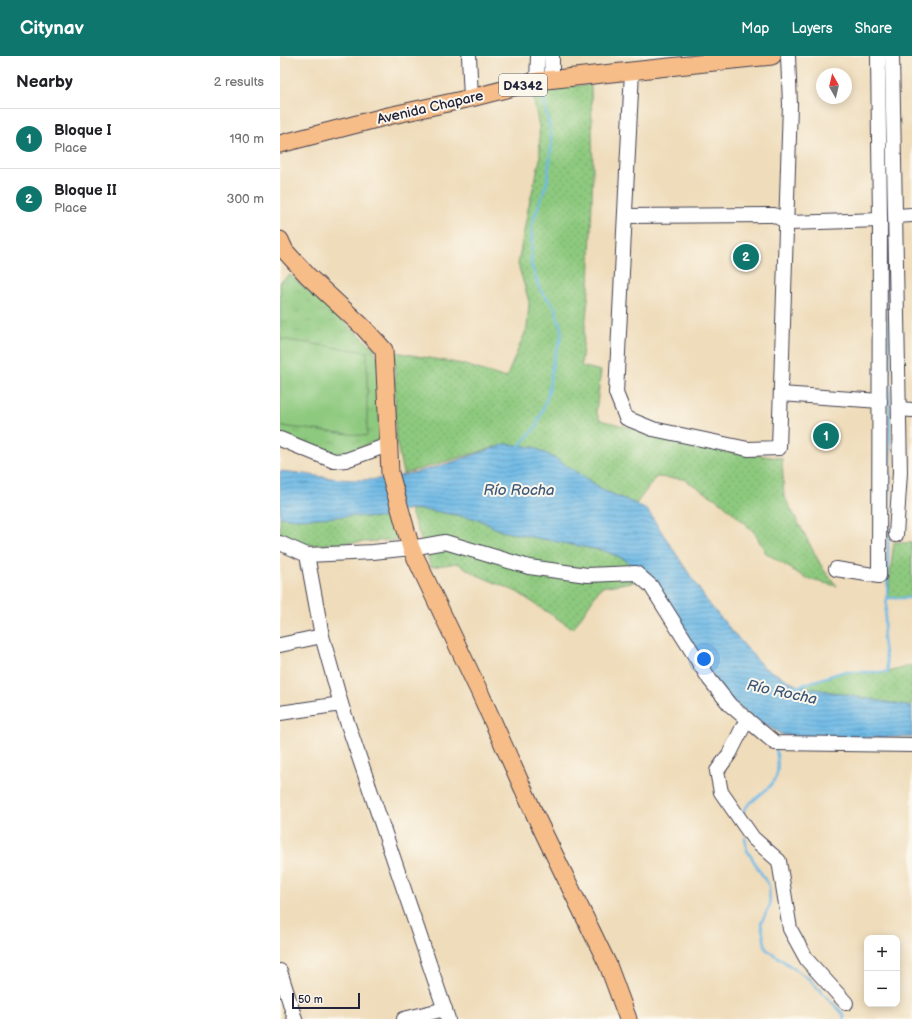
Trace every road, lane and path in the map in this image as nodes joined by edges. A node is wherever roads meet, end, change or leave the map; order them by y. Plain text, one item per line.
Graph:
1 (469, 56) edge
2 (538, 56) edge
3 (552, 56) edge
4 (772, 56) edge
5 (788, 56) edge
6 (878, 56) edge
7 (892, 56) edge
8 (632, 71) junction
9 (545, 80) junction
10 (471, 98) junction
11 (280, 144) edge
12 (912, 215) edge
13 (625, 216) junction
14 (896, 216) junction
15 (880, 220) junction
16 (786, 222) junction
17 (280, 240) edge
18 (781, 394) junction
19 (880, 401) junction
20 (905, 410) edge
21 (280, 439) edge
22 (388, 445) junction
23 (906, 472) edge
24 (896, 535) dead end
25 (280, 543) edge
26 (411, 548) junction
27 (307, 555) junction
28 (836, 570) dead end
29 (322, 636) junction
30 (280, 645) edge
31 (341, 704) junction
32 (280, 713) edge
33 (747, 719) junction
34 (912, 746) edge
35 (280, 971) edge
36 (846, 1002) dead end
37 (447, 1014) edge
38 (296, 1019) edge
39 (404, 1019) edge
40 (628, 1019) edge

1 - 10 street
2 - 9 street
3 - 9 street
4 - 8 main road, Avenida Chapare / D4342
5 - 16 street
6 - 15 street
7 - 14 street
8 - 9 main road, Avenida Chapare / D4342
8 - 13 street
9 - 10 main road, Avenida Chapare / D4342
10 - 11 main road, Avenida Chapare / D4342
12 - 14 street
13 - 16 street
13 - 18 street
14 - 20 street
15 - 16 street
15 - 19 street
16 - 18 street
17 - 22 main road
18 - 19 street
19 - 28 street
20 - 23 street
21 - 22 street
22 - 26 main road
23 - 24 street
25 - 27 street
26 - 27 street
26 - 33 street
26 - 40 main road
27 - 29 street
29 - 30 street
29 - 31 street
31 - 32 street
31 - 37 street
33 - 34 street
33 - 36 street
35 - 38 street
37 - 39 street

